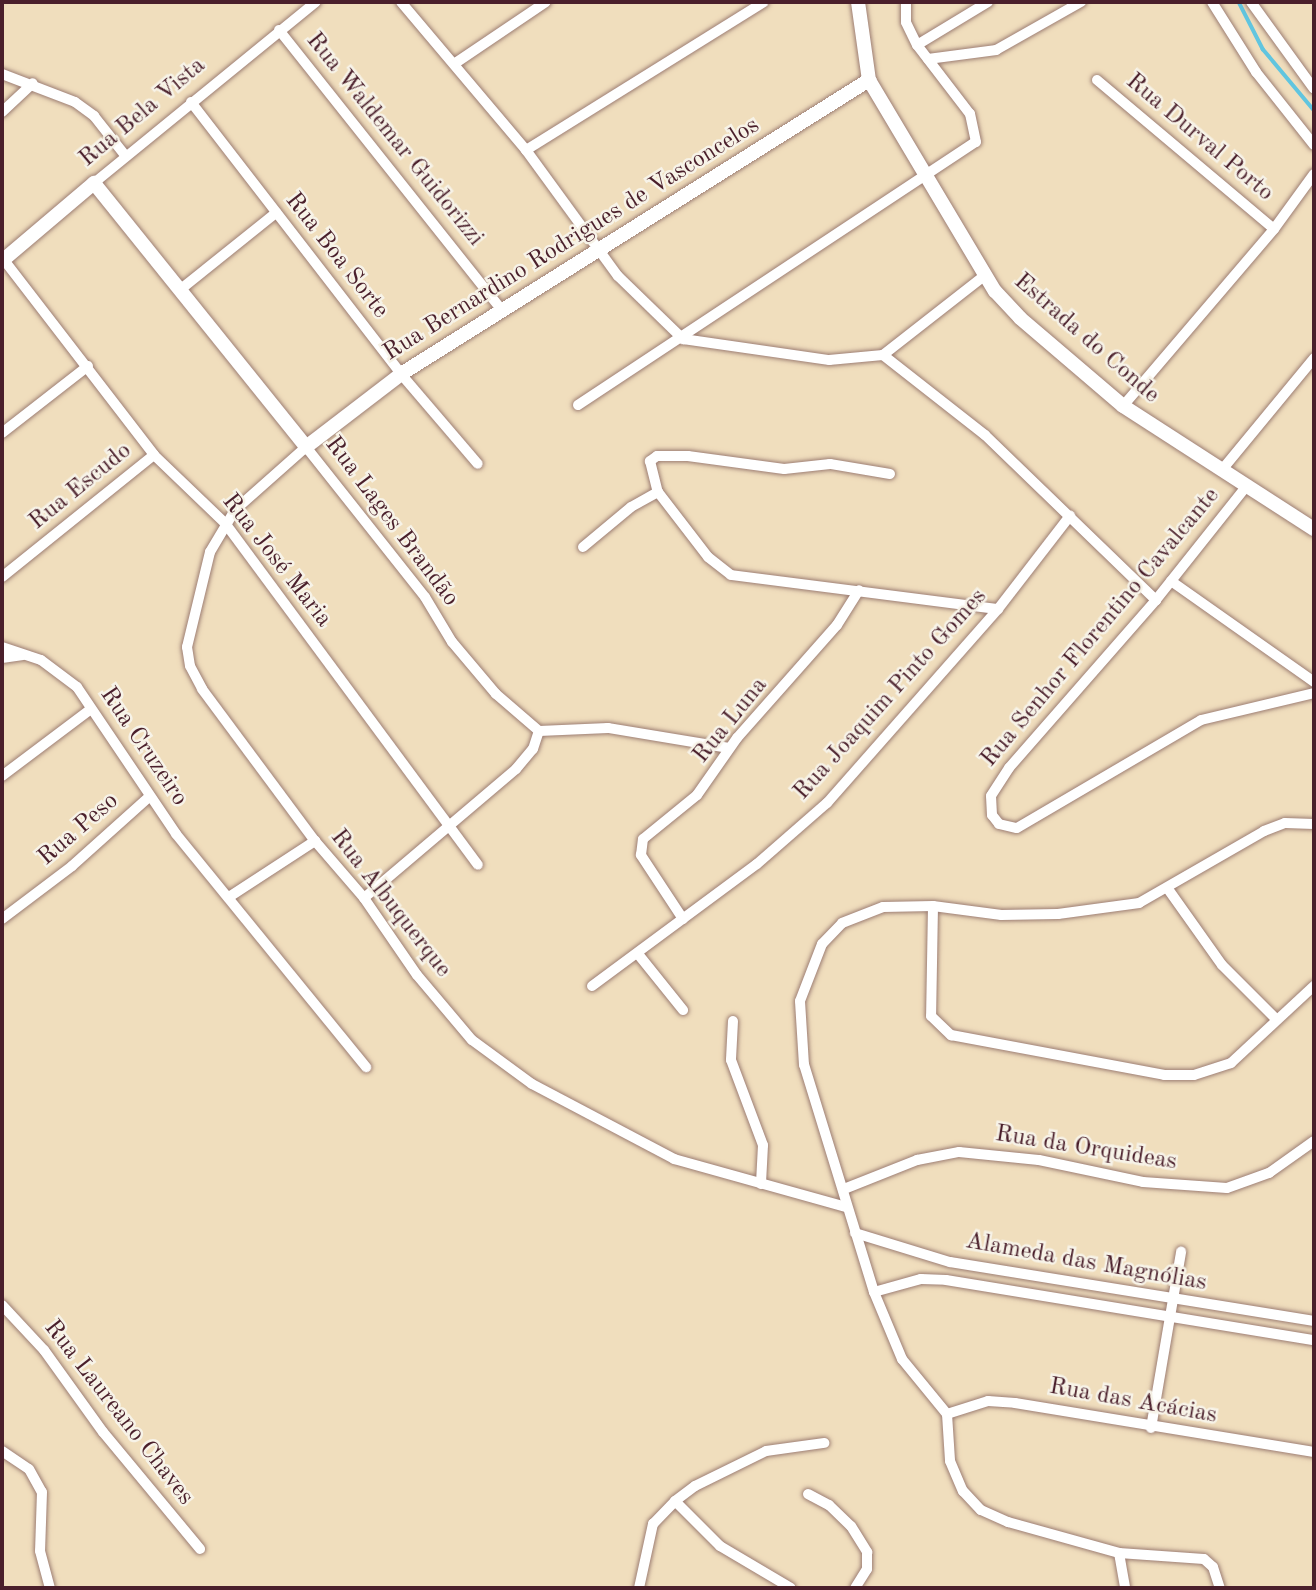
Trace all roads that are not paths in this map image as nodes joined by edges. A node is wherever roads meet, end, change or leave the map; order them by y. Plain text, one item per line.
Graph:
1 (316, 2) edge
2 (401, 2) edge
3 (546, 2) edge
4 (764, 2) edge
5 (858, 2) edge
6 (906, 2) edge
7 (988, 2) edge
8 (1081, 2) edge
9 (1212, 2) edge
10 (1251, 2) edge
11 (279, 30) junction
12 (917, 45) junction
13 (928, 59) junction
14 (457, 62) junction
15 (2, 74) edge
16 (869, 80) junction
17 (1097, 80) dead end
18 (33, 83) junction
19 (1314, 89) edge
20 (191, 102) junction
21 (2, 112) edge
22 (1314, 145) edge
23 (526, 150) junction
24 (124, 155) junction
25 (927, 173) junction
26 (1314, 174) edge
27 (94, 183) junction
28 (276, 213) junction
29 (1275, 229) junction
30 (600, 249) junction
31 (3, 260) edge
32 (983, 276) junction
33 (181, 289) junction
34 (502, 310) junction
35 (683, 339) junction
36 (883, 355) junction
37 (1314, 358) edge
38 (88, 366) junction
39 (401, 374) junction
40 (578, 405) dead end
41 (1123, 406) junction
42 (2, 433) edge
43 (306, 447) junction
44 (154, 455) junction
45 (478, 464) dead end
46 (1221, 471) junction
47 (890, 474) dead end
48 (1245, 488) junction
49 (658, 492) junction
50 (1070, 516) junction
51 (225, 523) junction
52 (1314, 529) edge
53 (583, 547) dead end
54 (2, 577) edge
55 (1171, 581) junction
56 (859, 590) junction
57 (1156, 600) junction
58 (998, 609) junction
59 (2, 647) edge
60 (27, 654) junction
61 (2, 658) edge
62 (1314, 682) edge
63 (1314, 694) edge
64 (91, 709) junction
65 (538, 731) junction
66 (729, 748) junction
67 (2, 776) edge
68 (149, 797) junction
69 (1314, 824) edge
70 (448, 825) junction
71 (315, 841) junction
72 (478, 865) dead end
73 (1168, 889) junction
74 (229, 897) junction
75 (364, 898) junction
76 (933, 906) junction
77 (2, 919) edge
78 (683, 919) junction
79 (638, 954) junction
80 (592, 986) dead end
81 (1314, 986) edge
82 (683, 1010) dead end
83 (1275, 1017) junction
84 (733, 1021) dead end
85 (366, 1067) dead end
86 (1314, 1141) edge
87 (761, 1184) junction
88 (844, 1189) junction
89 (846, 1206) junction
90 (855, 1233) junction
91 (1181, 1252) dead end
92 (1063, 1282) junction
93 (874, 1292) junction
94 (1061, 1298) junction
95 (1170, 1300) junction
96 (2, 1306) edge
97 (1168, 1316) junction
98 (1314, 1321) edge
99 (1314, 1339) edge
100 (947, 1414) junction
101 (1151, 1428) junction
102 (824, 1443) dead end
103 (2, 1451) edge
104 (1314, 1452) edge
105 (808, 1494) dead end
106 (676, 1501) junction
107 (200, 1549) dead end
108 (1119, 1553) junction
109 (50, 1588) edge
110 (639, 1588) edge
111 (791, 1588) edge
112 (855, 1588) edge
113 (1125, 1588) edge
114 (1220, 1588) edge

1 - 11 street, Rua Bela Vista
2 - 14 street
3 - 14 street
4 - 23 street
5 - 16 street, Estrada do Conde
6 - 12 street
7 - 12 street
8 - 13 street
9 - 22 street
10 - 19 street
11 - 20 street, Rua Bela Vista
11 - 34 street, Rua Waldemar Guidorizzi
12 - 13 street
13 - 25 street
14 - 23 street
15 - 18 street
16 - 25 street, Estrada do Conde
16 - 30 street, Rua Bernardino Rodrigues de Vasconcelos
17 - 29 street, Rua Durval Porto
18 - 21 street
18 - 24 street
20 - 24 street, Rua Bela Vista
20 - 28 street, Rua Boa Sorte
23 - 30 street
24 - 27 street, Rua Bela Vista
25 - 32 street, Estrada do Conde
25 - 35 street
26 - 29 street
27 - 31 street, Rua Bela Vista
27 - 33 street, Rua Lages Brandão
28 - 33 street
28 - 39 street, Rua Boa Sorte
29 - 41 street
30 - 34 street, Rua Bernardino Rodrigues de Vasconcelos
30 - 35 street
31 - 38 street, Rua José Maria
32 - 36 street
32 - 41 street, Estrada do Conde
33 - 43 street, Rua Lages Brandão
34 - 39 street, Rua Bernardino Rodrigues de Vasconcelos
35 - 36 street
35 - 40 street
36 - 50 street
37 - 46 street
38 - 42 street
38 - 44 street, Rua José Maria
39 - 43 street, Rua Bernardino Rodrigues de Vasconcelos
39 - 45 street, Rua Boa Sorte
41 - 46 street, Estrada do Conde
43 - 51 street, Rua Albuquerque
43 - 65 street, Rua Lages Brandão
44 - 51 street, Rua José Maria
44 - 54 street, Rua Escudo
46 - 48 street, Estrada do Conde
47 - 49 street
48 - 52 street, Estrada do Conde
48 - 55 street, Rua Senhor Florentino Cavalcante
49 - 53 street
49 - 56 street
50 - 57 street
50 - 58 street, Rua Joaquim Pinto Gomes
51 - 70 street, Rua José Maria
51 - 71 street, Rua Albuquerque
55 - 57 street, Rua Senhor Florentino Cavalcante
55 - 62 street
56 - 58 street
56 - 66 street, Rua Luna
57 - 63 street, Rua Senhor Florentino Cavalcante
58 - 78 street, Rua Joaquim Pinto Gomes
59 - 60 street, Rua Cruzeiro
60 - 61 street
60 - 64 street, Rua Cruzeiro
64 - 67 street
64 - 68 street, Rua Cruzeiro
65 - 66 street
65 - 70 street
66 - 78 street, Rua Luna
68 - 74 street, Rua Cruzeiro
68 - 77 street, Rua Peso
69 - 73 street
70 - 72 street, Rua José Maria
70 - 75 street
71 - 74 street
71 - 75 street, Rua Albuquerque
73 - 76 street
73 - 83 street
74 - 85 street, Rua Cruzeiro
75 - 87 street, Rua Albuquerque
76 - 83 street
76 - 88 street
78 - 79 street, Rua Joaquim Pinto Gomes
79 - 80 street, Rua Joaquim Pinto Gomes
79 - 82 street
81 - 83 street
84 - 87 street
86 - 88 street, Rua da Orquideas
87 - 89 street, Rua Albuquerque
88 - 89 street
89 - 90 street
90 - 92 street, Alameda das Magnólias
90 - 93 street
91 - 95 street
92 - 94 street
92 - 95 street, Alameda das Magnólias
93 - 94 street, Alameda das Magnólias
93 - 100 street
94 - 97 street, Alameda das Magnólias
95 - 97 street
95 - 98 street, Alameda das Magnólias
96 - 107 street, Rua Laureano Chaves
97 - 99 street, Alameda das Magnólias
97 - 101 street
100 - 101 street, Rua das Acácias
100 - 108 street
101 - 104 street, Rua das Acácias
102 - 106 street
103 - 109 street
105 - 112 street
106 - 110 street
106 - 111 street
108 - 113 street
108 - 114 street

